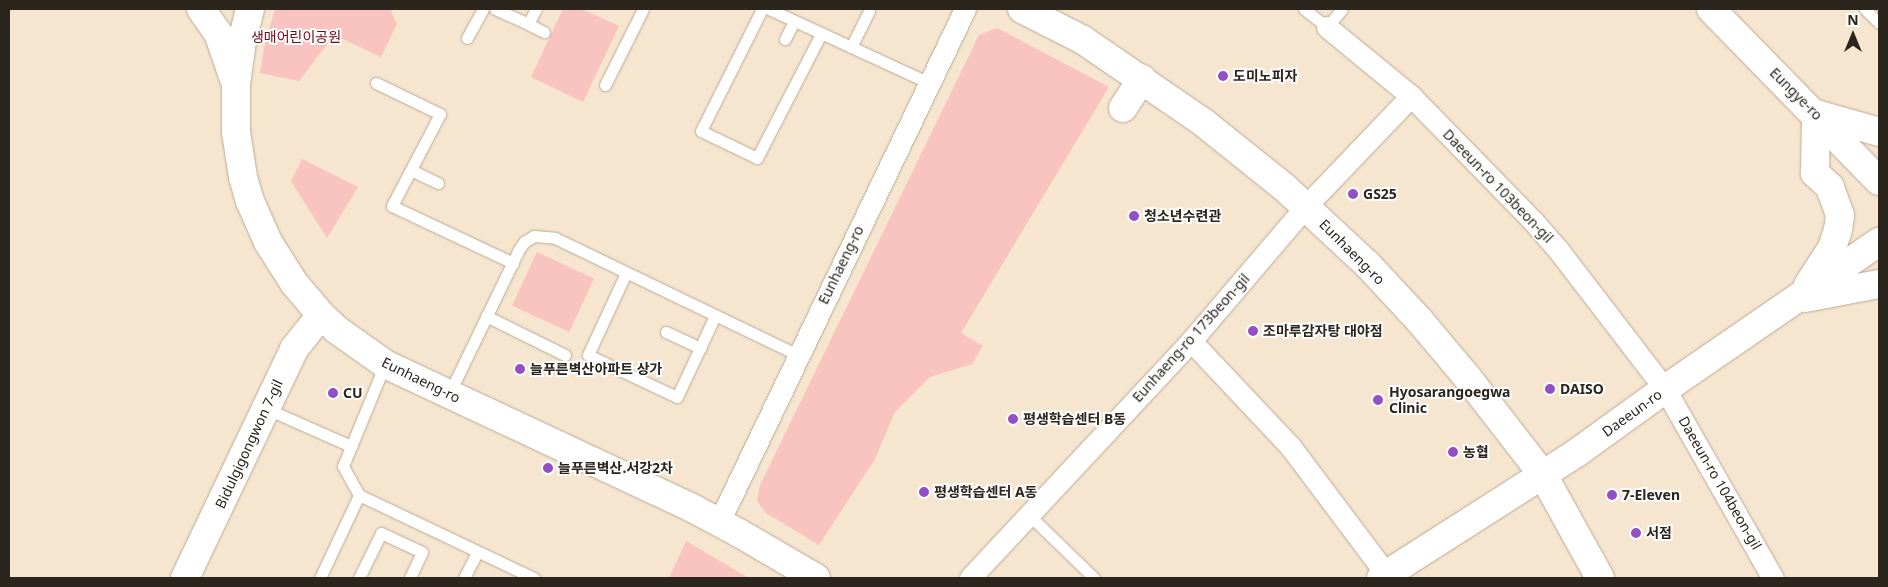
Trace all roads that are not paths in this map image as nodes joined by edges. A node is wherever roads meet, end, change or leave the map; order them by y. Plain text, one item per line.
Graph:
1 (201, 9) edge
2 (250, 9) edge
3 (482, 9) edge
4 (495, 9) edge
5 (536, 9) edge
6 (642, 9) edge
7 (762, 9) edge
8 (769, 9) edge
9 (965, 9) edge
10 (1022, 9) edge
11 (1304, 9) edge
12 (1342, 9) edge
13 (1711, 9) edge
14 (1865, 9) edge
15 (869, 11) dead end
16 (794, 21) junction
17 (1879, 23) edge
18 (528, 24) junction
19 (1327, 27) junction
20 (544, 32) dead end
21 (821, 34) junction
22 (467, 38) dead end
23 (785, 39) dead end
24 (851, 47) junction
25 (1142, 79) junction
26 (376, 83) dead end
27 (236, 84) junction
28 (930, 84) junction
29 (605, 85) dead end
30 (1411, 96) junction
31 (1123, 108) dead end
32 (1816, 114) junction
33 (1879, 132) edge
34 (411, 170) junction
35 (1879, 181) edge
36 (438, 183) dead end
37 (1306, 206) junction
38 (1879, 242) edge
39 (512, 264) junction
40 (626, 274) junction
41 (1879, 284) edge
42 (1798, 299) junction
43 (320, 315) junction
44 (486, 316) junction
45 (715, 316) junction
46 (666, 332) dead end
47 (1191, 341) junction
48 (700, 348) junction
49 (565, 355) dead end
50 (798, 355) junction
51 (385, 364) junction
52 (1665, 389) junction
53 (449, 394) junction
54 (267, 409) junction
55 (351, 446) junction
56 (1543, 475) junction
57 (359, 495) junction
58 (1028, 514) junction
59 (719, 522) junction
60 (477, 552) junction
61 (515, 574) edge
62 (1385, 577) edge
63 (185, 578) edge
64 (320, 578) edge
65 (359, 578) edge
66 (410, 578) edge
67 (464, 578) edge
68 (534, 578) edge
69 (816, 578) edge
70 (970, 578) edge
71 (1094, 578) edge
72 (1600, 578) edge
73 (1773, 578) edge

1 - 27 street
2 - 27 street, Eunhaeng-ro
3 - 22 lane
4 - 18 lane
5 - 18 lane
6 - 29 lane
7 - 21 lane
8 - 16 lane
9 - 28 street, Eunhaeng-ro
10 - 25 street, Eunhaeng-ro
11 - 19 lane, Daeeun-ro 103beon-gil
12 - 19 lane
13 - 32 street, Eungye-ro
14 - 17 lane
15 - 24 lane
16 - 21 lane
16 - 23 lane
18 - 20 lane
19 - 30 street, Daeeun-ro 103beon-gil
21 - 24 lane
24 - 28 lane
25 - 31 street
25 - 37 street, Eunhaeng-ro
26 - 34 lane
27 - 43 street, Eunhaeng-ro
28 - 50 street, Eunhaeng-ro
30 - 37 street, Eunhaeng-ro 173beon-gil
30 - 52 street, Daeeun-ro 103beon-gil
32 - 33 street
32 - 35 street, Eungye-ro
32 - 42 street
34 - 36 lane
34 - 39 lane
37 - 47 street, Eunhaeng-ro 173beon-gil
37 - 56 street, Eunhaeng-ro
38 - 42 street, Daeeun-ro
39 - 40 lane
39 - 44 lane
40 - 45 lane
40 - 48 lane
41 - 42 street
42 - 52 street, Daeeun-ro
43 - 51 street, Eunhaeng-ro
43 - 54 street, Bidulgigongwon 7-gil
44 - 49 lane
44 - 53 lane
45 - 48 lane
45 - 50 lane
46 - 48 lane
47 - 58 street, Eunhaeng-ro 173beon-gil
47 - 62 street
50 - 59 street, Eunhaeng-ro
51 - 53 street, Eunhaeng-ro
51 - 55 lane
52 - 56 street, Daeeun-ro
52 - 73 street, Daeeun-ro 104beon-gil
53 - 59 street, Eunhaeng-ro
54 - 55 lane
54 - 63 street, Bidulgigongwon 7-gil
55 - 57 lane
56 - 62 street, Daeeun-ro
56 - 72 street, Eunhaeng-ro
57 - 60 lane
57 - 64 lane
58 - 70 street, Eunhaeng-ro 173beon-gil
58 - 71 lane
59 - 69 street, Eunhaeng-ro
60 - 61 lane
60 - 67 lane
61 - 68 lane
65 - 66 lane

